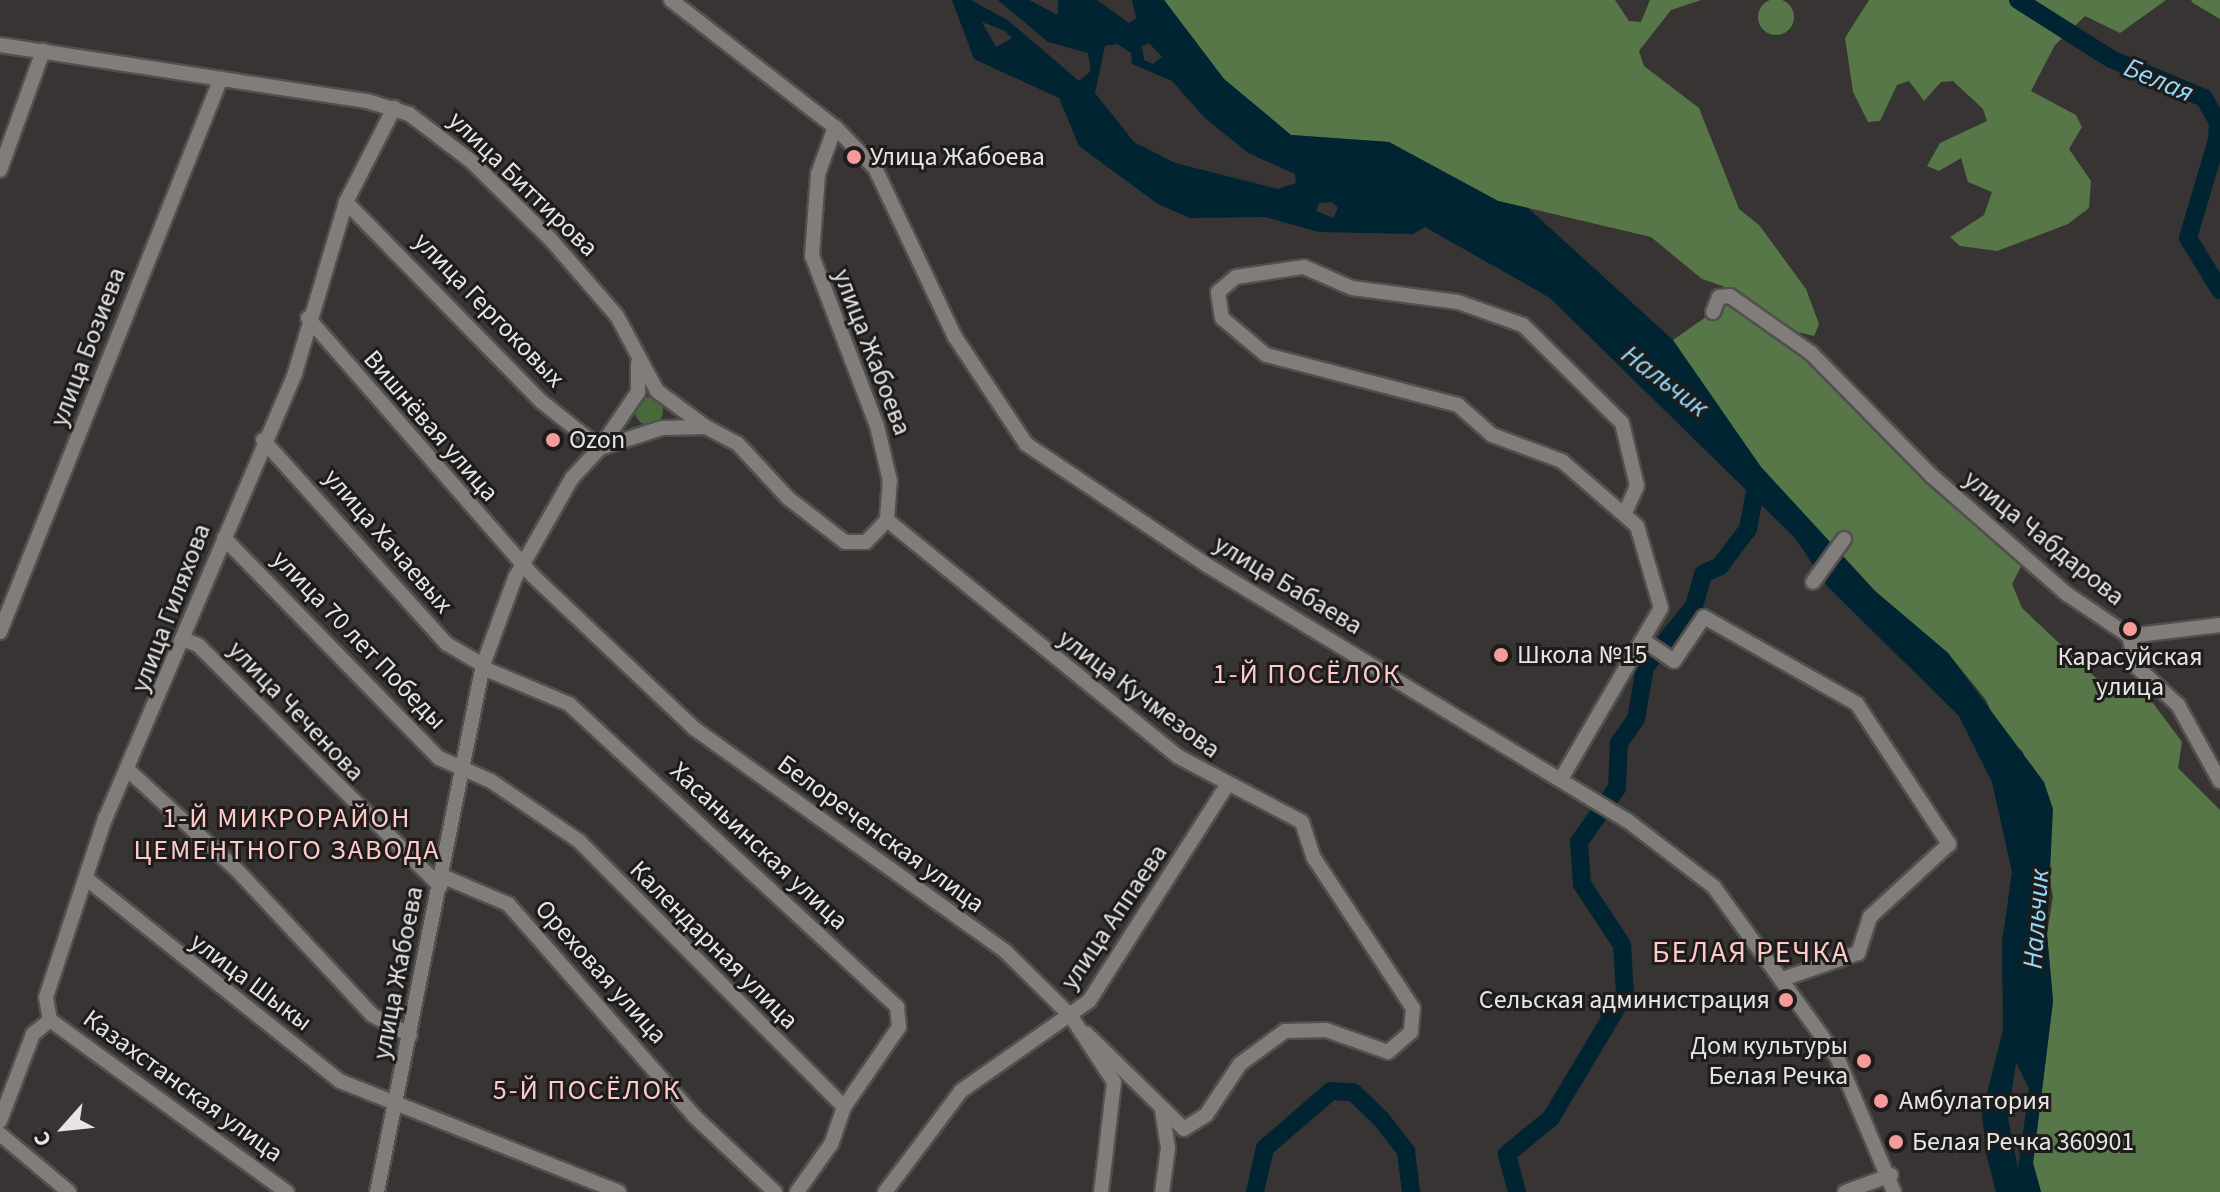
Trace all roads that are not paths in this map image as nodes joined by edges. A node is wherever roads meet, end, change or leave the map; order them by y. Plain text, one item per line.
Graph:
1 (671, 0) edge
2 (0, 45) edge
3 (43, 51) junction
4 (221, 78) junction
5 (394, 108) junction
6 (835, 127) junction
7 (0, 170) edge
8 (346, 202) junction
9 (1713, 312) dead end
10 (308, 318) junction
11 (636, 350) junction
12 (661, 395) junction
13 (634, 397) junction
14 (706, 427) junction
15 (657, 430) junction
16 (263, 440) junction
17 (600, 448) junction
18 (1626, 511) junction
19 (887, 520) junction
20 (224, 538) junction
21 (1843, 541) dead end
22 (522, 563) junction
23 (1813, 582) dead end
24 (2220, 625) edge
25 (0, 632) edge
26 (2129, 636) junction
27 (183, 639) junction
28 (1645, 643) junction
29 (483, 666) junction
30 (464, 768) junction
31 (127, 769) junction
32 (1561, 779) junction
33 (2220, 781) edge
34 (1228, 784) junction
35 (88, 880) junction
36 (441, 881) junction
37 (1783, 979) junction
38 (1070, 1015) junction
39 (50, 1020) junction
40 (1080, 1031) junction
41 (410, 1035) junction
42 (396, 1104) junction
43 (844, 1107) junction
44 (1162, 1110) junction
45 (0, 1121) edge
46 (0, 1134) edge
47 (1891, 1175) junction
48 (69, 1192) edge
49 (287, 1192) edge
50 (377, 1192) edge
51 (619, 1192) edge
52 (775, 1192) edge
53 (797, 1192) edge
54 (885, 1192) edge
55 (1101, 1192) edge
56 (1162, 1192) edge
57 (1845, 1192) edge
58 (1894, 1192) edge

1 - 6 street, улица Бабаева
2 - 3 street, улица Биттирова
3 - 4 street, улица Биттирова
3 - 7 street
4 - 5 street, улица Биттирова
4 - 25 street, улица Бозиева
5 - 8 street, улица Гиляхова
5 - 11 street, улица Биттирова
6 - 19 street, улица Жабоева
6 - 32 street, улица Бабаева
8 - 10 street, улица Гиляхова
8 - 17 street, улица Гергоковых
9 - 26 street, улица Чабдарова
10 - 16 street, улица Гиляхова
10 - 22 street, Вишнёвая улица
11 - 12 street, улица Биттирова
11 - 13 street
12 - 13 street
12 - 14 street, улица Биттирова
12 - 15 street
13 - 15 street
13 - 17 street, улица Жабоева
14 - 15 street
14 - 19 street
15 - 17 street
16 - 20 street, улица Гиляхова
16 - 29 street, улица Хачаевых
17 - 22 street, улица Жабоева
18 - 18 street
18 - 28 street
19 - 34 street, улица Кучмезова
20 - 27 street, улица Гиляхова
20 - 30 street, улица 70 лет Победы
21 - 23 street
22 - 29 street, улица Жабоева
22 - 38 street, Белореченская улица
24 - 26 street
26 - 33 street, улица Чабдарова
27 - 31 street, улица Гиляхова
27 - 36 street, улица Чеченова
28 - 32 street
28 - 37 street
29 - 30 street, улица Жабоева
29 - 43 street, Хасаньинская улица
30 - 36 street, улица Жабоева
30 - 43 street, Календарная улица
31 - 35 street, улица Гиляхова
31 - 41 street
32 - 37 street, улица Бабаева
34 - 38 street, улица Аппаева
34 - 44 street, улица Кучмезова
35 - 39 street, улица Гиляхова
35 - 42 street, улица Шыкы
36 - 41 street, улица Жабоева
36 - 52 street, Ореховая улица
37 - 47 street, улица Бабаева
38 - 40 street, Белореченская улица
38 - 54 street, улица Аппаева
39 - 45 street
39 - 49 street, Казахстанская улица
40 - 44 street, улица Кучмезова
40 - 55 street, Белореченская улица
41 - 42 street, улица Жабоева
42 - 50 street, улица Жабоева
42 - 51 street, улица Шыкы
43 - 53 street
44 - 56 street
46 - 48 street
47 - 57 street
47 - 58 street, улица Бабаева

